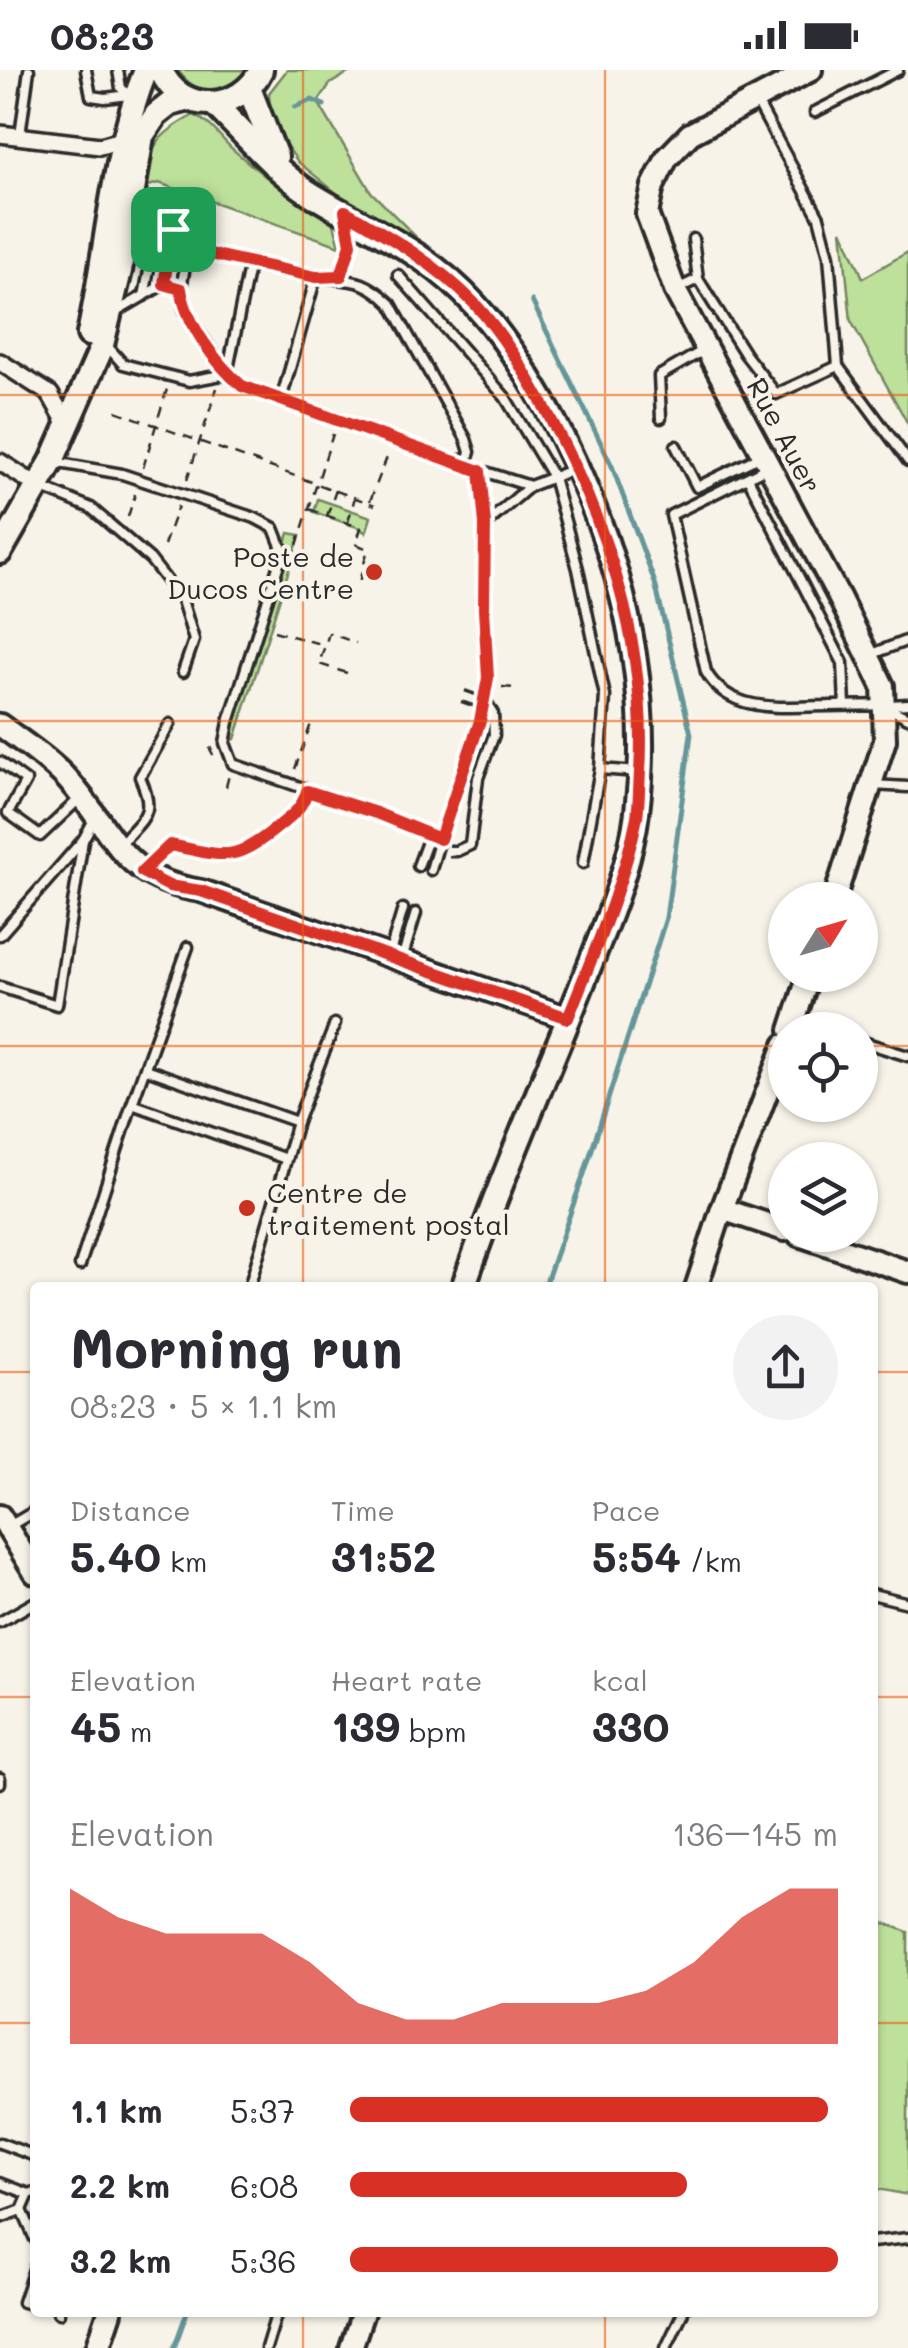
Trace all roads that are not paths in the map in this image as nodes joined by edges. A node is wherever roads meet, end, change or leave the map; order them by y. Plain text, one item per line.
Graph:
1 (29, 70) edge
2 (86, 70) edge
3 (118, 70) edge
4 (146, 70) edge
5 (161, 70) edge
6 (811, 70) edge
7 (898, 70) edge
8 (255, 79) edge
9 (132, 98) junction
10 (755, 98) junction
11 (189, 99) junction
12 (214, 104) junction
13 (815, 112) dead end
14 (0, 134) edge
15 (20, 136) junction
16 (122, 140) junction
17 (281, 169) junction
18 (130, 205) junction
19 (345, 211) junction
20 (158, 227) junction
21 (173, 229) junction
22 (191, 232) junction
23 (693, 239) dead end
24 (250, 262) junction
25 (398, 275) dead end
26 (341, 276) junction
27 (316, 277) junction
28 (698, 279) junction
29 (164, 284) junction
30 (181, 289) junction
31 (675, 290) junction
32 (144, 296) junction
33 (106, 328) junction
34 (708, 348) junction
35 (0, 362) edge
36 (838, 366) junction
37 (227, 374) junction
38 (80, 397) junction
39 (281, 400) junction
40 (662, 418) dead end
41 (68, 426) junction
42 (676, 446) dead end
43 (52, 461) junction
44 (767, 461) junction
45 (908, 461) edge
46 (0, 462) edge
47 (454, 462) junction
48 (577, 467) junction
49 (480, 471) junction
50 (552, 476) junction
51 (748, 478) junction
52 (530, 486) junction
53 (38, 487) junction
54 (485, 524) junction
55 (0, 552) edge
56 (908, 640) edge
57 (868, 656) junction
58 (182, 672) dead end
59 (463, 696) dead end
60 (908, 704) edge
61 (845, 706) junction
62 (884, 706) junction
63 (908, 718) edge
64 (170, 724) dead end
65 (0, 725) edge
66 (0, 762) edge
67 (600, 769) junction
68 (640, 772) junction
69 (872, 785) junction
70 (908, 787) edge
71 (307, 791) junction
72 (82, 796) junction
73 (97, 814) junction
74 (430, 834) junction
75 (440, 839) junction
76 (83, 840) junction
77 (118, 848) junction
78 (583, 864) dead end
79 (418, 866) dead end
80 (431, 870) dead end
81 (142, 872) junction
82 (840, 882) edge
83 (403, 909) dead end
84 (416, 913) dead end
85 (0, 935) edge
86 (188, 947) dead end
87 (396, 957) junction
88 (0, 986) edge
89 (568, 1018) junction
90 (335, 1024) dead end
91 (878, 1047) edge
92 (908, 1056) edge
93 (146, 1069) junction
94 (768, 1089) edge
95 (132, 1104) junction
96 (297, 1122) junction
97 (286, 1159) junction
98 (722, 1209) junction
99 (768, 1224) edge
100 (849, 1252) edge
101 (80, 1265) dead end
102 (908, 1272) edge
103 (250, 1282) edge
104 (465, 1282) edge
105 (698, 1282) edge
106 (30, 1513) edge
107 (2, 1525) edge
108 (30, 1566) edge
109 (878, 1596) edge
110 (908, 1603) edge
111 (30, 1605) edge
112 (0, 1622) edge
113 (0, 2142) edge
114 (30, 2154) edge
115 (0, 2183) edge
116 (30, 2192) edge
117 (30, 2196) edge
118 (22, 2210) junction
119 (0, 2218) edge
120 (30, 2228) edge
121 (908, 2238) edge
122 (878, 2241) edge
123 (30, 2282) edge
124 (30, 2304) edge
125 (108, 2317) edge
126 (275, 2317) edge
127 (361, 2317) edge
128 (681, 2317) edge
129 (98, 2348) edge
130 (266, 2348) edge
131 (351, 2348) edge
132 (666, 2348) edge

1 - 15 lane
2 - 9 lane
3 - 9 lane
4 - 9 main road
5 - 11 main road
6 - 10 street, Rue Auer
7 - 13 lane
8 - 12 main road
8 - 17 main road
9 - 16 main road
10 - 31 street, Rue Auer
10 - 36 lane
11 - 12 main road
11 - 18 main road
12 - 17 main road
14 - 15 street
15 - 16 street
16 - 38 main road
17 - 19 main road
18 - 20 lane
18 - 33 main road
19 - 26 lane
19 - 48 main road
20 - 21 lane
20 - 32 lane
21 - 22 lane
21 - 29 lane
22 - 24 lane
22 - 30 lane
23 - 28 lane
24 - 27 lane
24 - 37 lane
25 - 50 lane
26 - 27 lane
26 - 47 lane
27 - 39 lane
28 - 31 lane
28 - 36 lane
29 - 30 lane
29 - 32 lane
30 - 37 lane
31 - 34 street, Rue Auer
32 - 33 lane
33 - 37 lane
33 - 38 main road
34 - 40 lane
34 - 44 street, Rue Auer
35 - 41 street
36 - 45 lane
37 - 39 lane
38 - 41 main road
39 - 47 lane
41 - 43 main road
42 - 44 lane
43 - 53 main road
43 - 71 lane
44 - 51 lane
44 - 57 street, Rue Auer
46 - 53 street
47 - 49 lane
48 - 50 lane
48 - 68 main road
49 - 52 lane
49 - 54 lane
50 - 52 lane
50 - 67 lane
51 - 61 lane
51 - 61 lane
52 - 54 lane
53 - 55 main road
53 - 58 lane
54 - 75 lane
56 - 57 lane
57 - 62 street, Rue Auer
59 - 75 lane, bridge
60 - 62 lane
61 - 62 lane
62 - 63 lane
62 - 69 street, Rue Auer
64 - 77 lane
65 - 72 street
66 - 72 lane
67 - 68 lane
67 - 78 lane
68 - 89 main road
69 - 70 lane
69 - 82 street, Rue Auer
71 - 74 lane
71 - 81 lane
72 - 73 street
73 - 76 lane
73 - 77 street
74 - 75 lane
74 - 79 lane
75 - 80 lane
76 - 85 lane
76 - 88 lane
77 - 81 street
81 - 87 street
83 - 87 lane
84 - 87 lane
86 - 93 lane
87 - 89 street
89 - 104 main road
90 - 96 lane
91 - 92 lane
93 - 95 lane
93 - 96 lane
94 - 98 street
95 - 97 lane
95 - 101 lane
96 - 97 lane
97 - 103 lane
98 - 99 street
98 - 105 street
100 - 102 street
106 - 107 lane
107 - 108 street
109 - 110 lane
111 - 112 lane
113 - 114 lane
115 - 116 lane
117 - 118 lane
118 - 119 lane
118 - 120 lane
121 - 122 lane
123 - 124 lane
125 - 129 main road
126 - 130 lane
127 - 131 street
128 - 132 lane

